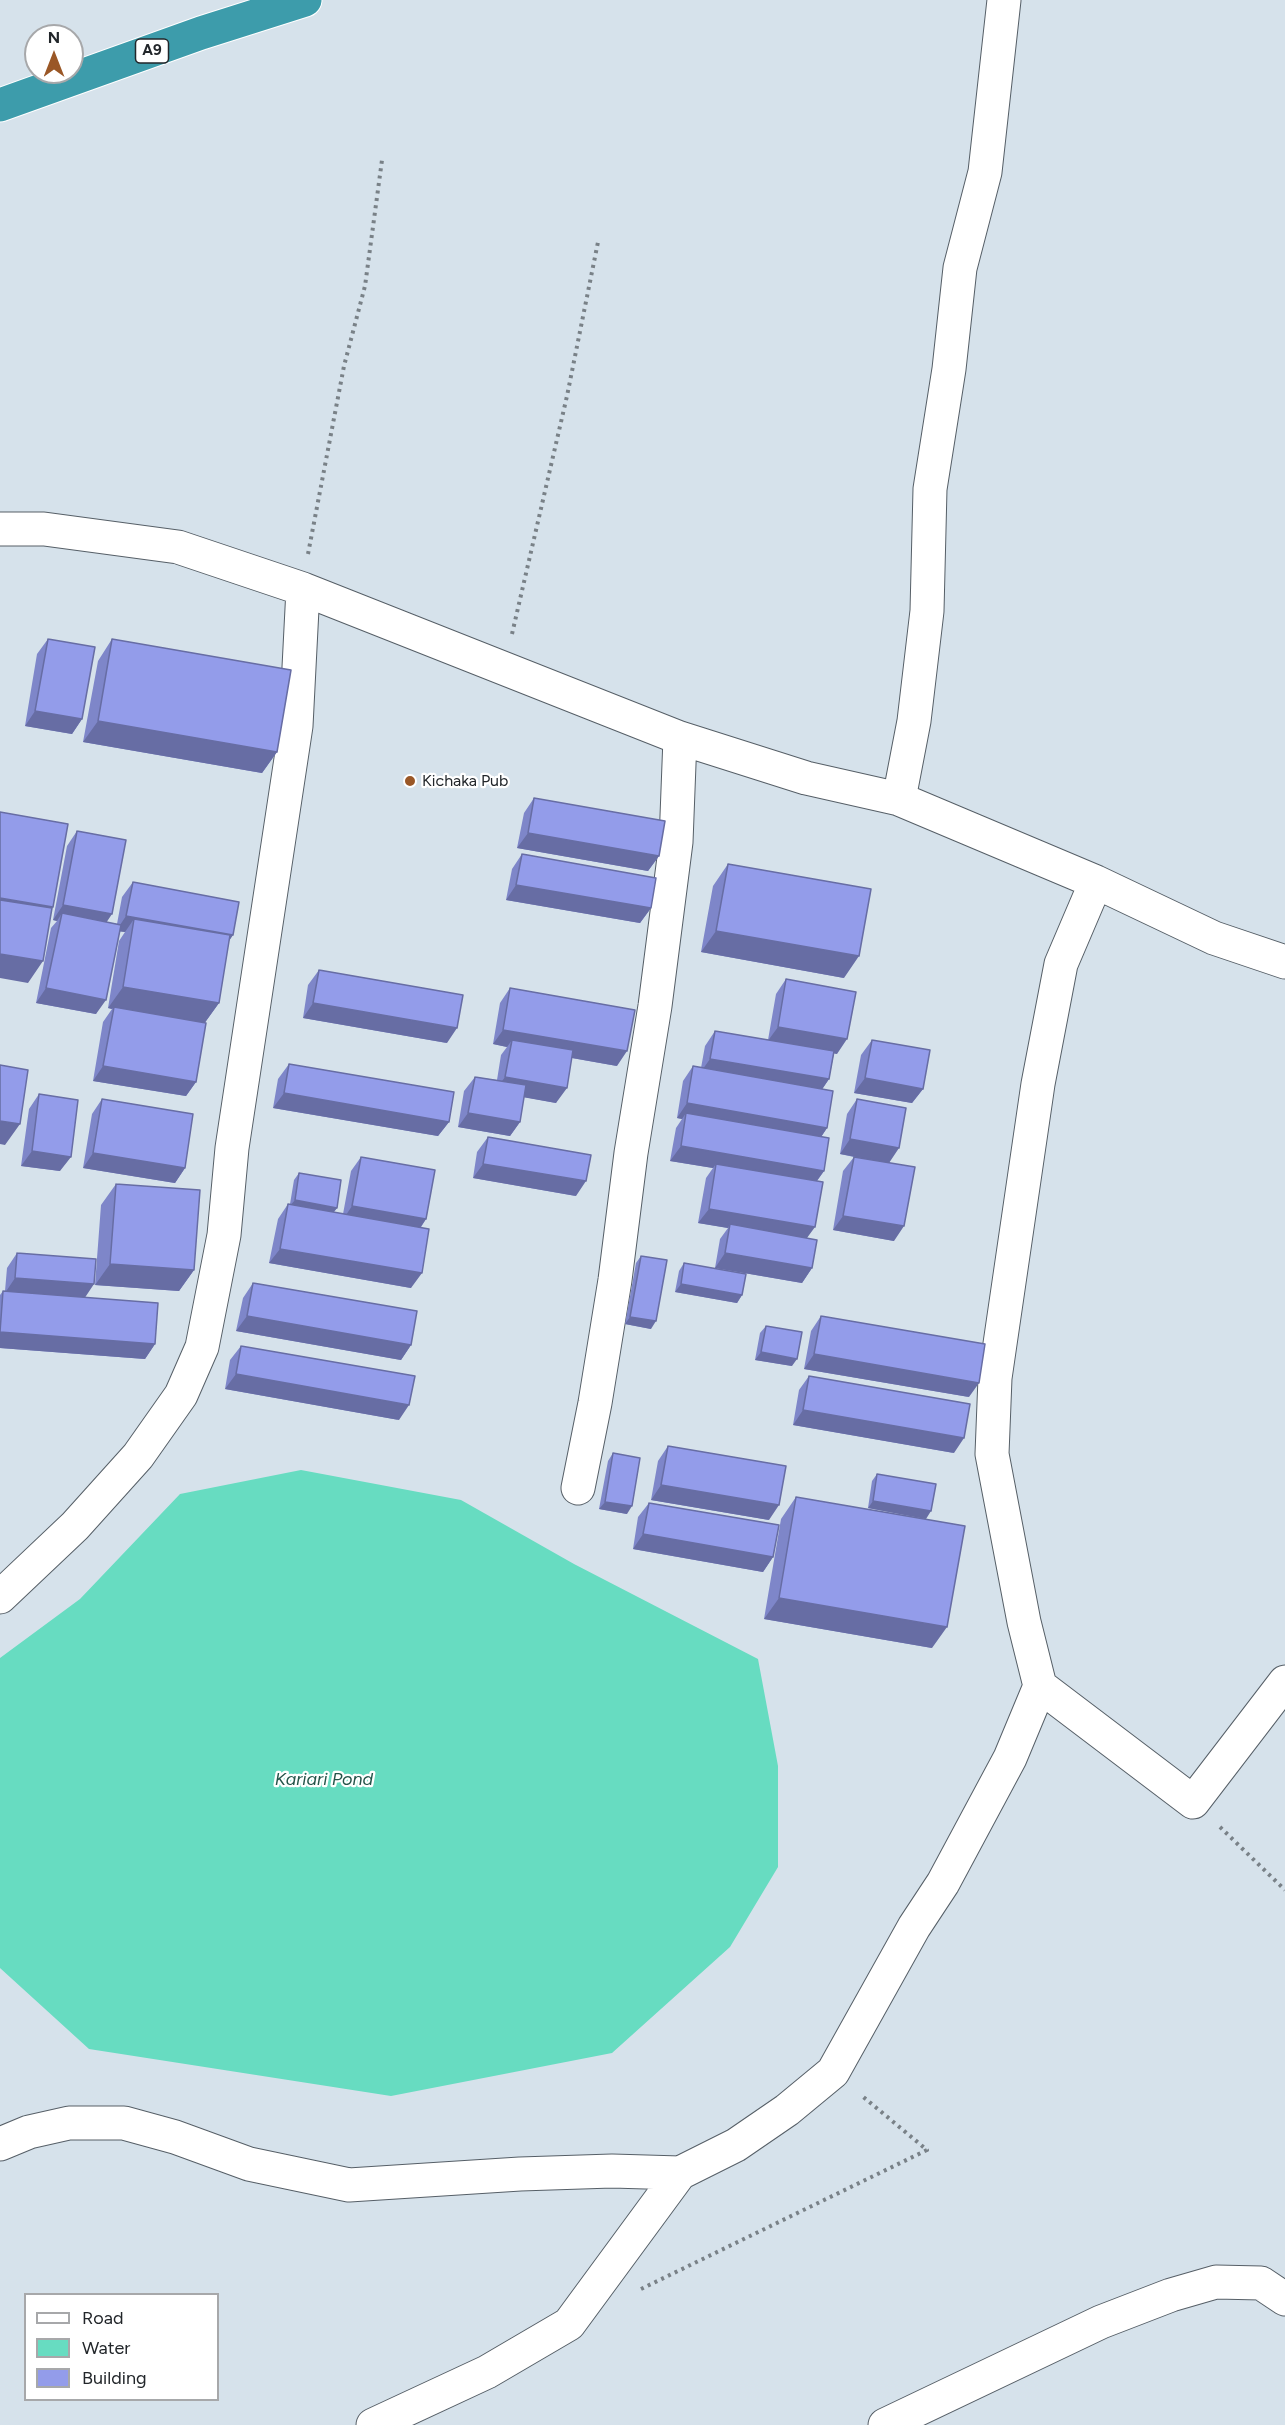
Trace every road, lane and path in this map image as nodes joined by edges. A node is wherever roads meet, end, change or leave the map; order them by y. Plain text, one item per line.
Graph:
1 (305, 0) edge
2 (1004, 0) edge
3 (0, 105) edge
4 (382, 160) dead end
5 (598, 242) dead end
6 (0, 529) edge
7 (303, 589) junction
8 (505, 669) junction
9 (680, 738) junction
10 (899, 799) junction
11 (1096, 882) junction
12 (1285, 962) edge
13 (578, 1488) dead end
14 (0, 1597) edge
15 (1285, 1682) edge
16 (1040, 1686) junction
17 (1193, 1802) junction
18 (1285, 1890) edge
19 (833, 2072) junction
20 (0, 2145) edge
21 (680, 2173) junction
22 (632, 2293) dead end
23 (1285, 2299) edge
24 (373, 2425) edge
25 (885, 2425) edge

1 - 3 highway, A9
2 - 10 street
4 - 7 path
5 - 8 path
6 - 7 street
7 - 8 street
7 - 14 street
8 - 9 street
9 - 10 street
9 - 13 street
10 - 11 street
11 - 12 street
11 - 16 street
15 - 17 street
16 - 17 street
16 - 19 street
17 - 18 path
19 - 21 street
19 - 22 path
20 - 21 street
21 - 24 street
23 - 25 street

